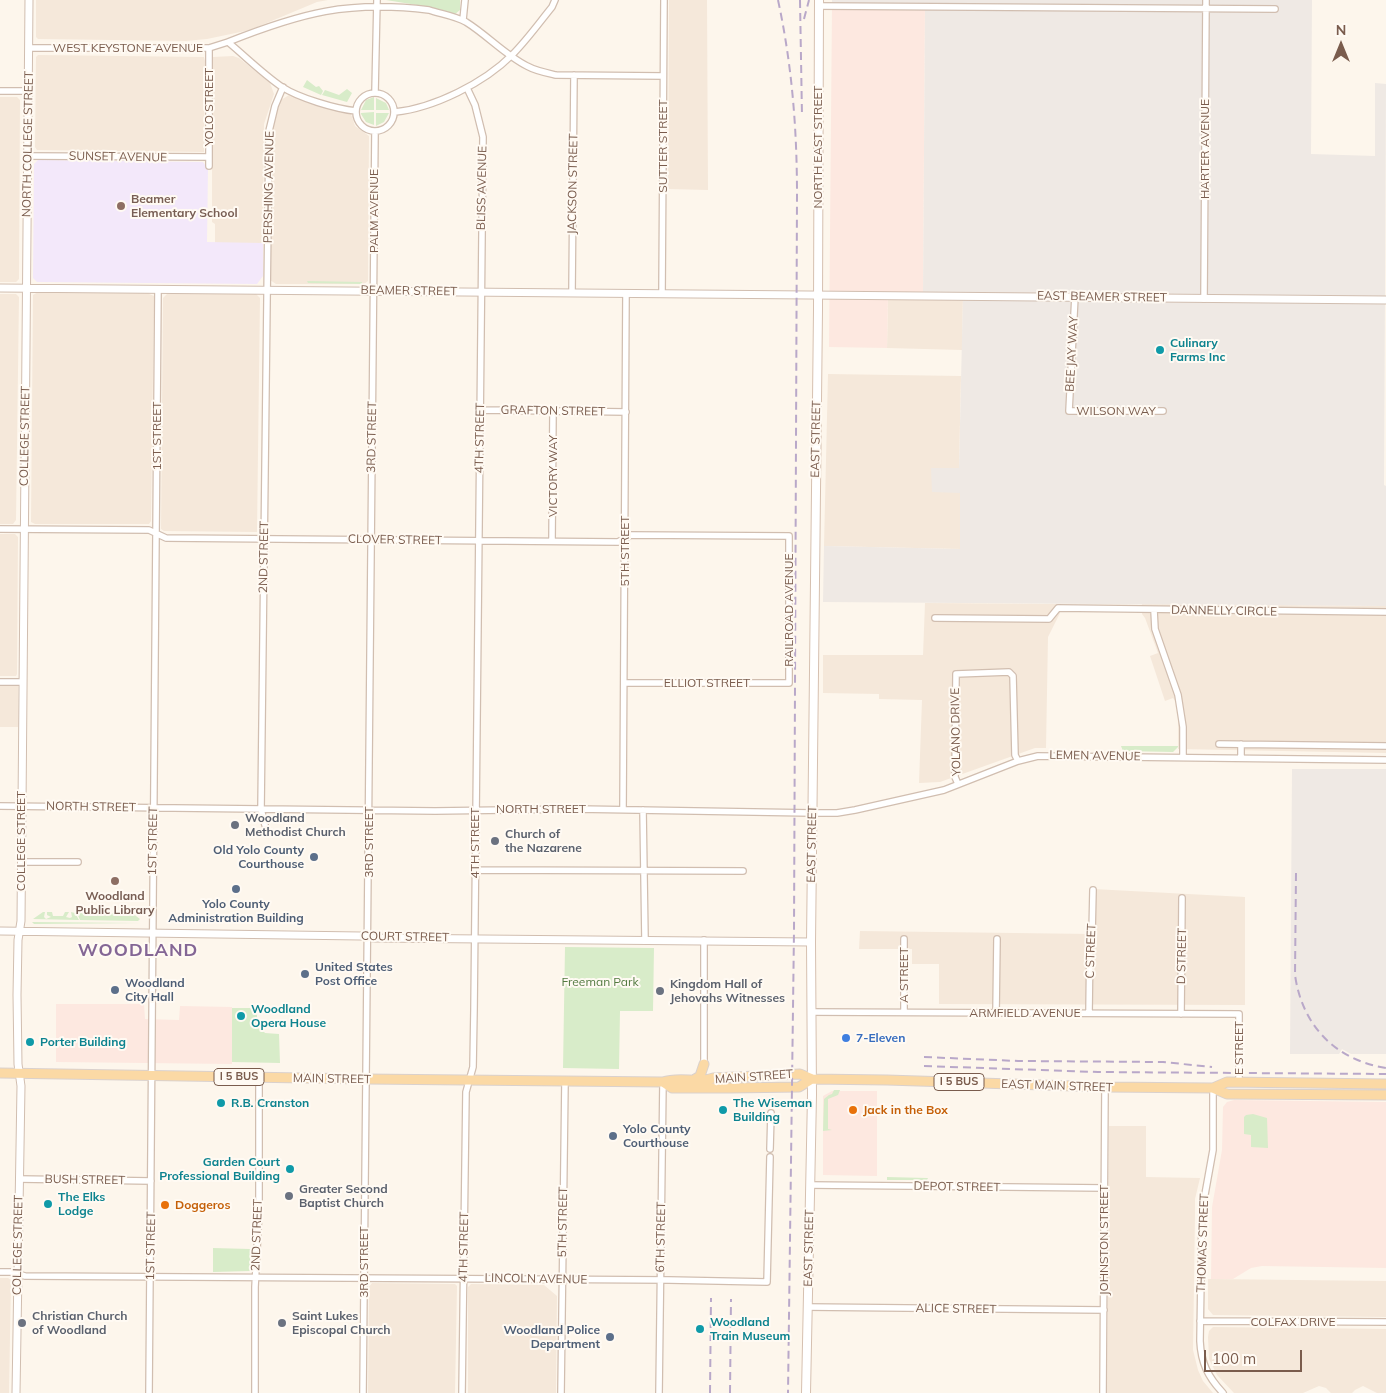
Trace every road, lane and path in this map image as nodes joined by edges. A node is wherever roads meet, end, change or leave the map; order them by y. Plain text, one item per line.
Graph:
1 (29, 0) edge
2 (465, 0) edge
3 (555, 0) edge
4 (664, 0) edge
5 (1206, 0) edge
6 (377, 1) edge
7 (819, 3) edge
8 (1206, 9) junction
9 (1274, 9) dead end
10 (463, 20) junction
11 (228, 42) junction
12 (29, 48) junction
13 (209, 48) junction
14 (512, 56) junction
15 (574, 75) junction
16 (664, 76) junction
17 (283, 88) junction
18 (468, 88) junction
19 (0, 91) edge
20 (28, 92) junction
21 (375, 92) junction
22 (356, 112) junction
23 (395, 112) junction
24 (375, 131) junction
25 (28, 156) junction
26 (208, 157) junction
27 (209, 166) dead end
28 (0, 288) edge
29 (26, 288) junction
30 (158, 288) junction
31 (267, 290) junction
32 (373, 290) junction
33 (481, 292) junction
34 (572, 292) junction
35 (626, 293) junction
36 (662, 293) junction
37 (818, 294) junction
38 (1075, 296) junction
39 (1204, 298) junction
40 (1386, 300) edge
41 (480, 410) junction
42 (553, 411) junction
43 (1069, 411) joint
44 (1163, 411) dead end
45 (626, 412) junction
46 (0, 529) edge
47 (24, 529) junction
48 (157, 534) junction
49 (789, 536) joint
50 (264, 538) junction
51 (625, 538) junction
52 (372, 540) junction
53 (478, 541) junction
54 (552, 541) junction
55 (1154, 610) junction
56 (1386, 612) edge
57 (935, 618) dead end
58 (0, 682) edge
59 (22, 682) junction
60 (624, 683) junction
61 (789, 684) joint
62 (1218, 744) dead end
63 (1241, 744) junction
64 (1386, 746) edge
65 (1183, 758) junction
66 (1241, 758) junction
67 (1386, 760) edge
68 (1018, 761) junction
69 (958, 784) junction
70 (0, 806) edge
71 (22, 806) junction
72 (154, 808) junction
73 (261, 809) junction
74 (369, 810) junction
75 (475, 810) junction
76 (623, 810) junction
77 (643, 810) junction
78 (812, 813) junction
79 (265, 825) dead end
80 (21, 862) junction
81 (78, 862) dead end
82 (476, 870) junction
83 (645, 871) junction
84 (743, 871) dead end
85 (1093, 890) dead end
86 (1182, 898) dead end
87 (0, 931) edge
88 (20, 931) junction
89 (153, 932) junction
90 (368, 937) junction
91 (475, 938) junction
92 (904, 939) dead end
93 (997, 939) dead end
94 (645, 940) junction
95 (704, 940) junction
96 (811, 942) junction
97 (811, 1012) junction
98 (904, 1012) junction
99 (996, 1013) junction
100 (1089, 1013) junction
101 (1181, 1014) junction
102 (1239, 1014) joint
103 (704, 1064) junction
104 (0, 1073) edge
105 (20, 1073) junction
106 (152, 1076) junction
107 (259, 1078) junction
108 (713, 1078) junction
109 (695, 1079) junction
110 (812, 1079) junction
111 (366, 1080) junction
112 (470, 1080) junction
113 (565, 1080) junction
114 (662, 1082) junction
115 (1240, 1082) junction
116 (1386, 1084) edge
117 (1105, 1087) junction
118 (1213, 1088) junction
119 (1386, 1095) edge
120 (770, 1113) dead end
121 (770, 1148) dead end
122 (770, 1157) dead end
123 (20, 1179) junction
124 (152, 1181) junction
125 (810, 1185) junction
126 (1105, 1188) junction
127 (0, 1272) edge
128 (18, 1274) junction
129 (150, 1277) junction
130 (256, 1277) junction
131 (364, 1278) junction
132 (464, 1279) junction
133 (563, 1280) junction
134 (660, 1280) junction
135 (807, 1307) junction
136 (1104, 1310) junction
137 (1200, 1321) junction
138 (1386, 1322) edge
139 (16, 1393) edge
140 (149, 1393) edge
141 (255, 1393) edge
142 (363, 1393) edge
143 (462, 1393) edge
144 (561, 1393) edge
145 (659, 1393) edge
146 (806, 1393) edge
147 (1103, 1393) edge
148 (1223, 1393) edge

1 - 12 street, NORTH COLLEGE STREET
2 - 10 street
3 - 14 street
4 - 16 street, SUTTER STREET
5 - 8 street, HARTER AVENUE
6 - 10 street, WEST KEYSTONE AVENUE
6 - 11 street, WEST KEYSTONE AVENUE
6 - 21 street
7 - 8 street
7 - 37 main road, NORTH EAST STREET
8 - 9 street
8 - 39 street, HARTER AVENUE
10 - 14 street, WEST KEYSTONE AVENUE
11 - 13 street, WEST KEYSTONE AVENUE
11 - 17 street
12 - 13 street, WEST KEYSTONE AVENUE
12 - 20 street, NORTH COLLEGE STREET
13 - 26 street, YOLO STREET
14 - 15 street, WEST KEYSTONE AVENUE
14 - 18 street
15 - 16 street, WEST KEYSTONE AVENUE
15 - 34 street, JACKSON STREET
16 - 36 street, SUTTER STREET
17 - 22 street
17 - 31 street, PERSHING AVENUE
18 - 23 street
18 - 33 street, BLISS AVENUE
19 - 20 street
20 - 25 street, NORTH COLLEGE STREET
21 - 22 street
21 - 23 street
22 - 24 street
23 - 24 street
24 - 32 street, PALM AVENUE
25 - 26 street, SUNSET AVENUE
25 - 29 street, NORTH COLLEGE STREET
26 - 27 street, YOLO STREET
28 - 29 street, BEAMER STREET
29 - 30 street, BEAMER STREET
29 - 47 street, COLLEGE STREET
30 - 31 street, BEAMER STREET
30 - 48 street, 1ST STREET
31 - 32 street, BEAMER STREET
31 - 50 street, 2ND STREET
32 - 33 street, BEAMER STREET
32 - 52 street, 3RD STREET
33 - 34 street, BEAMER STREET
33 - 41 street, 4TH STREET
34 - 35 street, BEAMER STREET
35 - 36 street, BEAMER STREET
35 - 45 street, 5TH STREET
36 - 37 street, BEAMER STREET
37 - 38 street, EAST BEAMER STREET
37 - 78 main road, EAST STREET
38 - 39 street, EAST BEAMER STREET
38 - 43 street, BEE JAY WAY
39 - 40 street, EAST BEAMER STREET
41 - 42 street, GRAFTON STREET
41 - 53 street, 4TH STREET
42 - 45 street, GRAFTON STREET
42 - 54 street, VICTORY WAY
43 - 44 street, WILSON WAY
45 - 51 street, 5TH STREET
46 - 47 street, CLOVER STREET
47 - 48 street, CLOVER STREET
47 - 59 street, COLLEGE STREET
48 - 50 street, CLOVER STREET
48 - 72 street, 1ST STREET
49 - 51 street, CLOVER STREET
49 - 61 street, RAILROAD AVENUE
50 - 52 street, CLOVER STREET
50 - 73 street, 2ND STREET
51 - 54 street, CLOVER STREET
51 - 60 street, 5TH STREET
52 - 53 street, CLOVER STREET
52 - 74 street, 3RD STREET
53 - 54 street, CLOVER STREET
53 - 75 street, 4TH STREET
55 - 56 street, DANNELLY CIRCLE
55 - 57 street
55 - 65 street, DANNELLY CIRCLE
58 - 59 street
59 - 71 street, COLLEGE STREET
60 - 61 street, ELLIOT STREET
60 - 76 street, 5TH STREET
62 - 63 street
63 - 64 street
63 - 66 street
65 - 66 street, LEMEN AVENUE
65 - 68 street, LEMEN AVENUE
66 - 67 street, LEMEN AVENUE
68 - 69 street, LEMEN AVENUE
68 - 69 street, YOLANO DRIVE
69 - 78 street, LEMEN AVENUE
70 - 71 street, NORTH STREET
71 - 72 street, NORTH STREET
71 - 80 street, COLLEGE STREET
72 - 73 street, NORTH STREET
72 - 89 street, 1ST STREET
73 - 74 street, NORTH STREET
73 - 79 street, 2ND STREET
74 - 75 street, NORTH STREET
74 - 90 street, 3RD STREET
75 - 76 street, NORTH STREET
75 - 82 street, 4TH STREET
76 - 77 street, NORTH STREET
77 - 78 street, NORTH STREET
77 - 83 street
78 - 96 main road, EAST STREET
80 - 81 street
80 - 88 street, COLLEGE STREET
82 - 83 street
82 - 91 street, 4TH STREET
83 - 84 street
83 - 94 street
85 - 100 street, C STREET
86 - 101 street, D STREET
87 - 88 street, COURT STREET
88 - 89 street, COURT STREET
88 - 105 street, COLLEGE STREET
89 - 90 street, COURT STREET
89 - 106 street, 1ST STREET
90 - 91 street, COURT STREET
90 - 111 street, 3RD STREET
91 - 94 street, COURT STREET
91 - 112 street, 4TH STREET
92 - 98 street, A STREET
93 - 99 street
94 - 95 street, COURT STREET
95 - 96 street, COURT STREET
95 - 103 street
96 - 97 main road, EAST STREET
97 - 98 street, ARMFIELD AVENUE
97 - 110 main road, EAST STREET
98 - 99 street, ARMFIELD AVENUE
99 - 100 street, ARMFIELD AVENUE
100 - 101 street, ARMFIELD AVENUE
101 - 102 street, ARMFIELD AVENUE
102 - 115 street, E STREET
103 - 108 main road
103 - 109 main road
104 - 105 main road, MAIN STREET / I 5 BUS
105 - 106 main road, MAIN STREET / I 5 BUS
105 - 123 street, COLLEGE STREET
106 - 107 main road, MAIN STREET / I 5 BUS
106 - 124 street, 1ST STREET
107 - 111 main road, MAIN STREET / I 5 BUS
107 - 130 street, 2ND STREET
108 - 109 main road, MAIN STREET / I 5 BUS
108 - 110 main road, MAIN STREET / I 5 BUS
109 - 114 main road, MAIN STREET / I 5 BUS
110 - 114 main road, MAIN STREET / I 5 BUS
110 - 117 main road, EAST MAIN STREET / I 5 BUS
110 - 125 main road, EAST STREET
111 - 112 main road, MAIN STREET / I 5 BUS
111 - 131 street, 3RD STREET
112 - 113 main road, MAIN STREET / I 5 BUS
112 - 132 street, 4TH STREET
113 - 114 main road, MAIN STREET / I 5 BUS
113 - 133 street, 5TH STREET
114 - 134 street, 6TH STREET
115 - 116 main road, EAST MAIN STREET / I 5 BUS
115 - 118 main road, EAST MAIN STREET / I 5 BUS
117 - 118 main road, EAST MAIN STREET / I 5 BUS
117 - 126 street, JOHNSTON STREET
118 - 119 main road, EAST MAIN STREET / I 5 BUS
118 - 137 street, THOMAS STREET
120 - 121 street
122 - 134 street, LINCOLN AVENUE
123 - 124 street, BUSH STREET
123 - 128 street, COLLEGE STREET
124 - 129 street, 1ST STREET
125 - 126 street, DEPOT STREET
125 - 135 main road, EAST STREET
126 - 136 street, JOHNSTON STREET
127 - 128 street, LINCOLN AVENUE
128 - 129 street, LINCOLN AVENUE
128 - 139 street, COLLEGE STREET
129 - 130 street, LINCOLN AVENUE
129 - 140 street, 1ST STREET
130 - 131 street, LINCOLN AVENUE
130 - 141 street, 2ND STREET
131 - 132 street, LINCOLN AVENUE
131 - 142 street, 3RD STREET
132 - 133 street, LINCOLN AVENUE
132 - 143 street, 4TH STREET
133 - 134 street, LINCOLN AVENUE
133 - 144 street, 5TH STREET
134 - 145 street, 6TH STREET
135 - 136 street, ALICE STREET
135 - 146 main road, EAST STREET
136 - 147 street, JOHNSTON STREET
137 - 138 street, COLFAX DRIVE
137 - 148 street, THOMAS STREET

